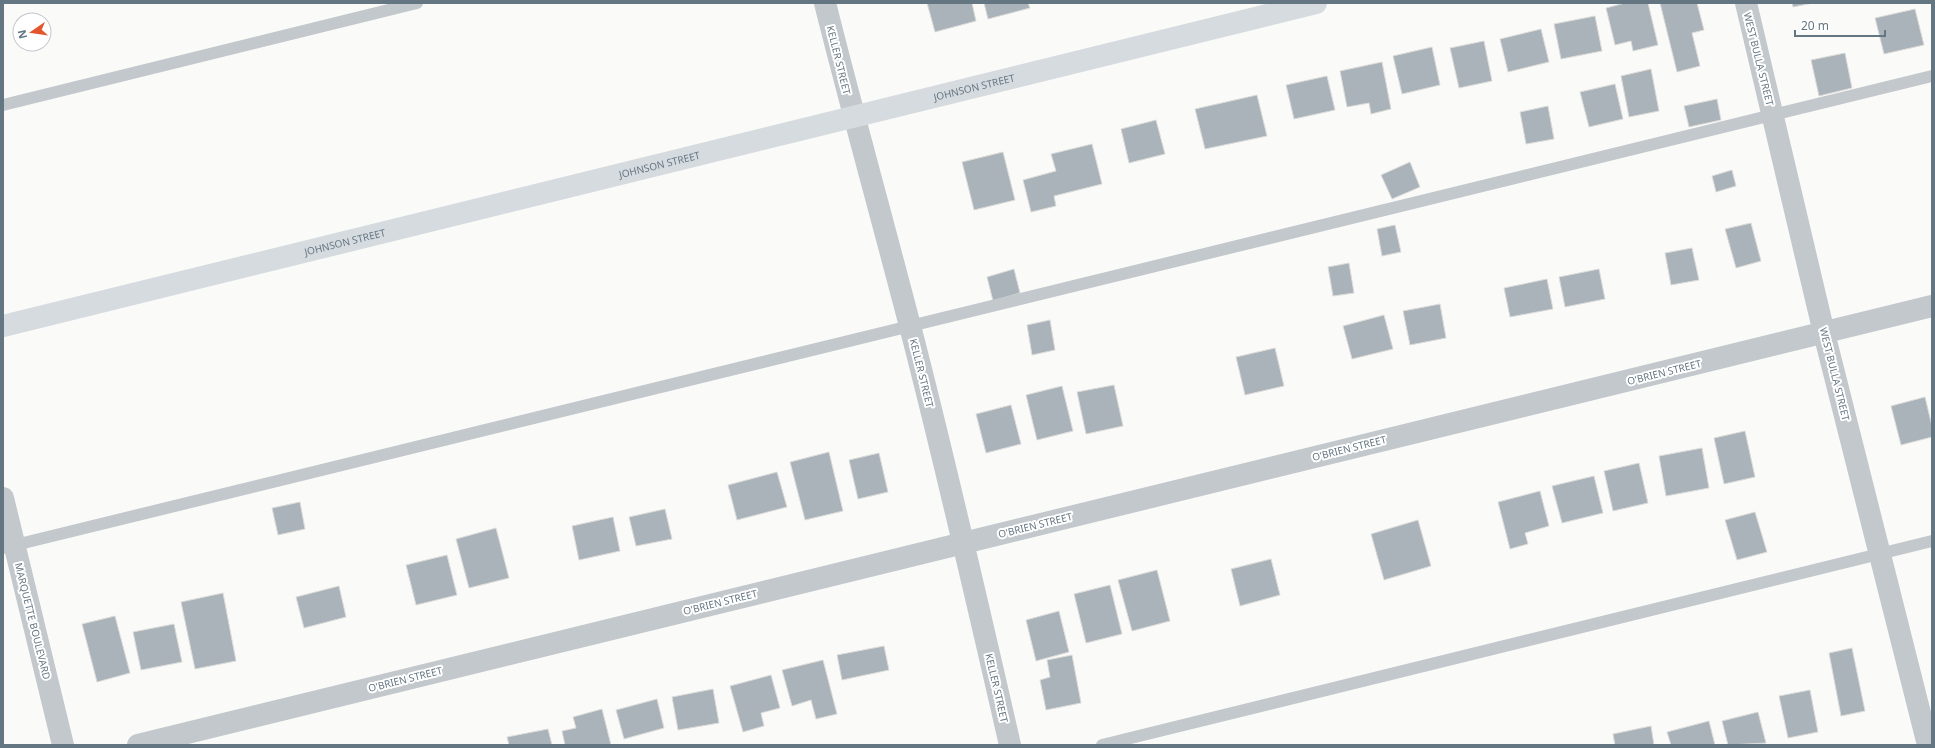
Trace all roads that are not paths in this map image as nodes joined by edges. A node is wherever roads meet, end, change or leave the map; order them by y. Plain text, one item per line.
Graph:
1 (417, 3) edge
2 (825, 3) edge
3 (1316, 3) edge
4 (1746, 3) edge
5 (1932, 76) edge
6 (3, 105) edge
7 (853, 116) junction
8 (1773, 116) junction
9 (1932, 306) edge
10 (3, 326) edge
11 (910, 326) junction
12 (1824, 333) junction
13 (3, 498) edge
14 (1932, 541) edge
15 (963, 542) junction
16 (9, 547) edge
17 (1880, 554) junction
18 (64, 745) edge
19 (138, 745) edge
20 (1010, 745) edge
21 (1102, 745) edge
22 (1928, 745) edge

1 - 6 lane
2 - 7 street, KELLER STREET
3 - 7 street, JOHNSON STREET
4 - 8 street, WEST BULLA STREET
5 - 8 lane
7 - 10 street, JOHNSON STREET
7 - 11 street, KELLER STREET
8 - 11 lane
8 - 12 street, WEST BULLA STREET
9 - 12 street, O'BRIEN STREET
11 - 15 street, KELLER STREET
11 - 16 lane
12 - 15 street, O'BRIEN STREET
12 - 17 street, WEST BULLA STREET
13 - 16 street, MARQUETTE BOULEVARD
14 - 17 lane
15 - 19 street, O'BRIEN STREET
15 - 20 street, KELLER STREET
16 - 18 street, MARQUETTE BOULEVARD
17 - 21 lane
17 - 22 street, WEST BULLA STREET

